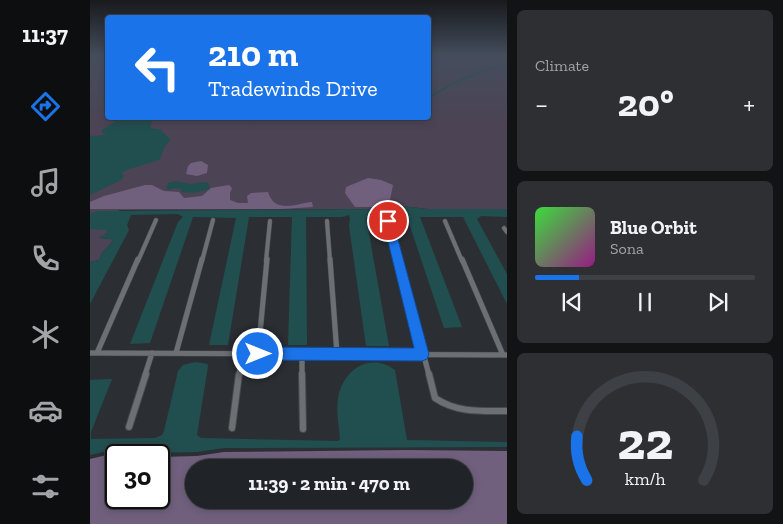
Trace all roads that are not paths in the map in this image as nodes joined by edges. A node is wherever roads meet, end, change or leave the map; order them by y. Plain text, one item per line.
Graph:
1 (156, 220) dead end
2 (213, 220) dead end
3 (270, 220) dead end
4 (327, 221) dead end
5 (388, 221) dead end
6 (444, 221) dead end
7 (90, 353) edge
8 (97, 353) junction
9 (152, 353) junction
10 (176, 353) junction
11 (242, 354) junction
12 (258, 354) junction
13 (302, 354) junction
14 (337, 354) junction
15 (422, 354) junction
16 (505, 355) edge
17 (507, 411) edge
18 (129, 427) dead end
19 (232, 428) dead end
20 (303, 429) dead end

1 - 8 street
2 - 10 street
3 - 12 street
4 - 14 street
5 - 15 street
6 - 16 street
7 - 8 street
8 - 9 street
9 - 10 street
9 - 18 street
10 - 11 street
11 - 12 street
11 - 19 street
12 - 13 street
13 - 14 street
13 - 20 street
14 - 15 street
15 - 16 street
15 - 17 street

